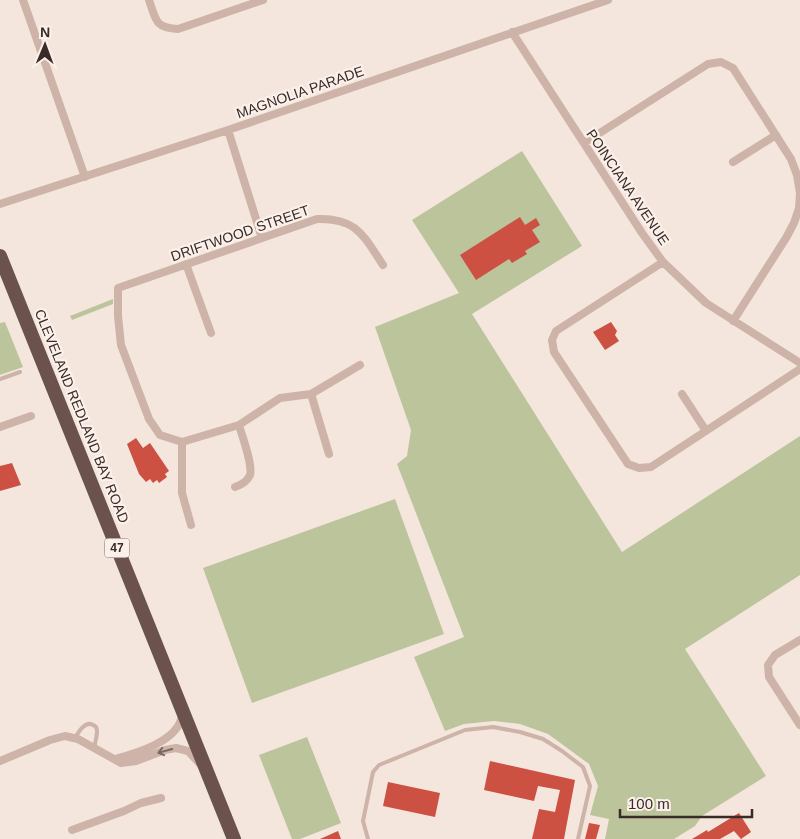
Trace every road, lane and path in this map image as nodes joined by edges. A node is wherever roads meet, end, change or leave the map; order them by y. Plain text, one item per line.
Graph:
1 (23, 0) edge
2 (149, 0) edge
3 (263, 0) edge
4 (608, 0) edge
5 (512, 32) junction
6 (228, 130) junction
7 (776, 135) junction
8 (584, 143) junction
9 (733, 162) dead end
10 (85, 177) junction
11 (0, 204) edge
12 (262, 238) junction
13 (0, 256) edge
14 (663, 262) junction
15 (186, 264) junction
16 (383, 265) dead end
17 (733, 321) junction
18 (211, 333) dead end
19 (800, 363) edge
20 (360, 365) dead end
21 (800, 369) edge
22 (20, 372) dead end
23 (0, 379) edge
24 (311, 394) junction
25 (682, 394) dead end
26 (31, 416) dead end
27 (239, 425) junction
28 (0, 427) edge
29 (706, 431) junction
30 (182, 442) junction
31 (329, 454) dead end
32 (235, 487) dead end
33 (191, 525) dead end
34 (800, 640) edge
35 (182, 709) junction
36 (800, 725) edge
37 (75, 738) junction
38 (94, 748) junction
39 (115, 759) junction
40 (0, 761) edge
41 (206, 768) junction
42 (161, 798) dead end
43 (72, 830) dead end
44 (234, 839) edge
45 (368, 839) edge
46 (578, 839) edge

1 - 10 street
2 - 3 street
4 - 5 street, MAGNOLIA PARADE
5 - 6 street, MAGNOLIA PARADE
5 - 8 street, POINCIANA AVENUE
6 - 10 street, MAGNOLIA PARADE
6 - 12 street
7 - 8 street
7 - 9 street
7 - 17 street
8 - 14 street, POINCIANA AVENUE
10 - 11 street, MAGNOLIA PARADE
12 - 15 street, DRIFTWOOD STREET
12 - 16 street, DRIFTWOOD STREET
13 - 35 highway, CLEVELAND REDLAND BAY ROAD / 47
14 - 17 street, POINCIANA AVENUE
14 - 29 street
15 - 18 street
15 - 30 street, DRIFTWOOD STREET
17 - 19 street, POINCIANA AVENUE
20 - 24 street
21 - 29 street
22 - 23 lane
24 - 27 street
24 - 31 street
25 - 29 street
26 - 28 street
27 - 30 street
27 - 32 street
30 - 33 street
34 - 36 street
35 - 39 street
35 - 41 highway, CLEVELAND REDLAND BAY ROAD / 47
37 - 38 street
37 - 38 lane
37 - 40 street
38 - 39 street
41 -> 39 street
41 - 44 highway, CLEVELAND REDLAND BAY ROAD / 47
42 - 43 street
45 - 46 lane

